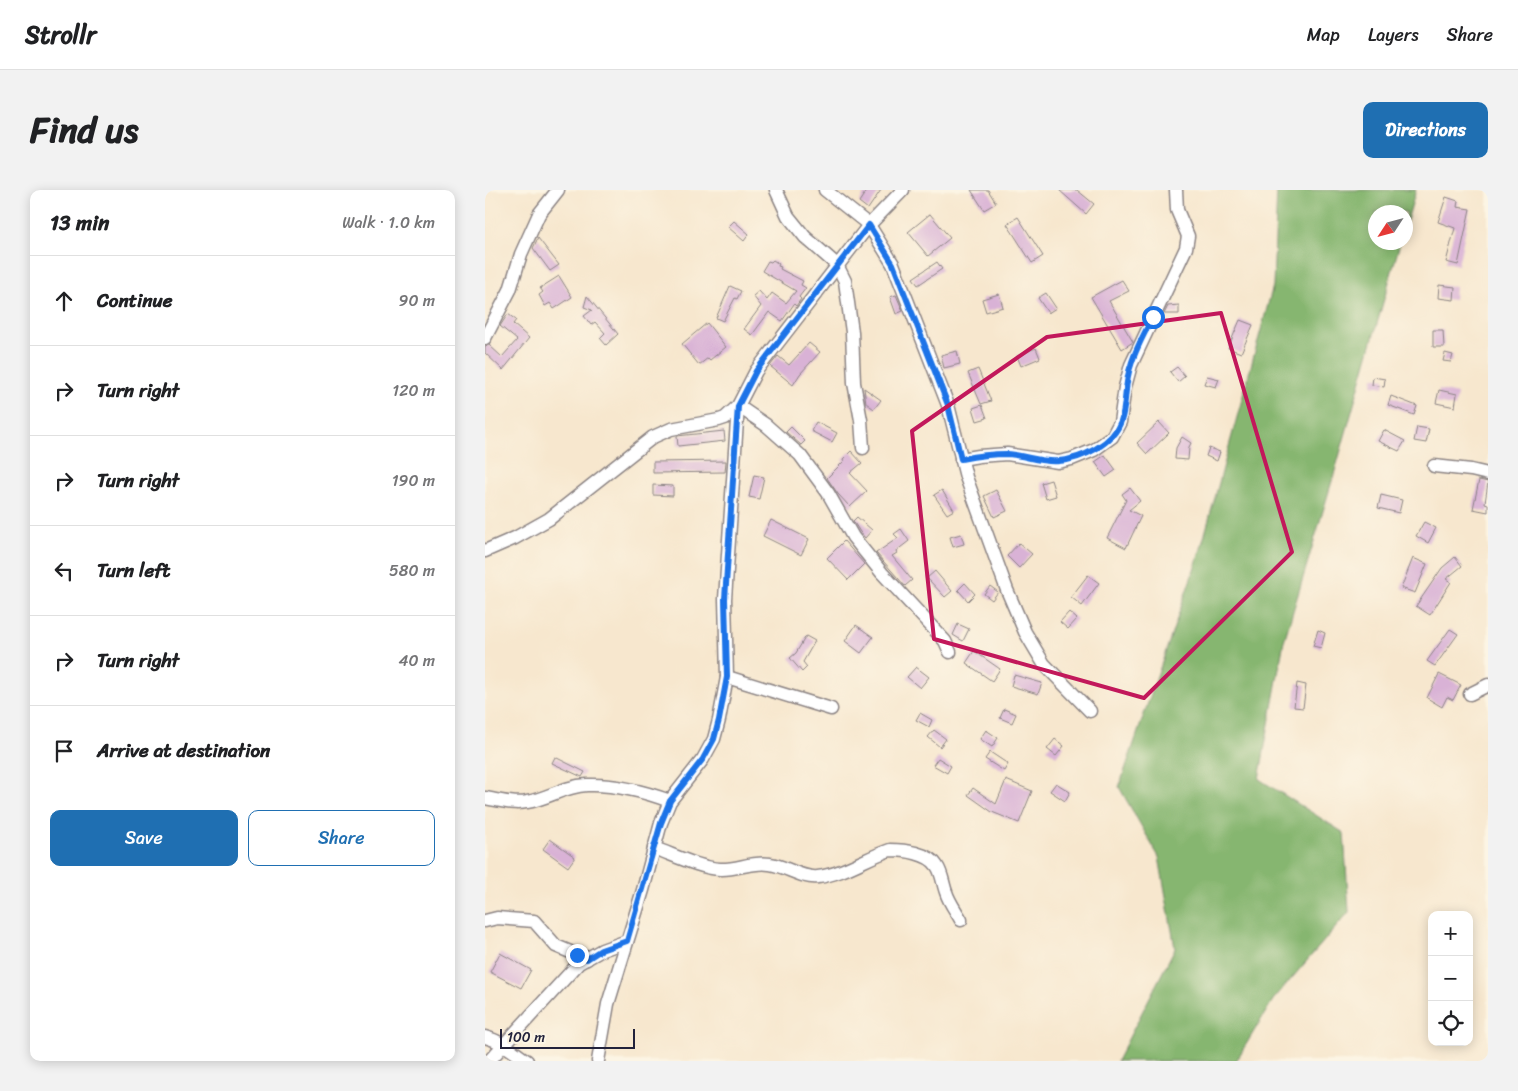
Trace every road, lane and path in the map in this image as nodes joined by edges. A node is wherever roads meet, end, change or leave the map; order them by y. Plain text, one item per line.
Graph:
1 (558, 190) edge
2 (776, 190) edge
3 (825, 190) edge
4 (903, 190) edge
5 (1176, 190) edge
6 (869, 225) junction
7 (837, 265) junction
8 (485, 338) edge
9 (738, 406) junction
10 (863, 448) dead end
11 (961, 459) junction
12 (1434, 466) dead end
13 (1488, 474) edge
14 (485, 551) edge
15 (950, 652) dead end
16 (727, 677) junction
17 (1488, 685) edge
18 (1470, 694) dead end
19 (831, 709) dead end
20 (1090, 711) dead end
21 (485, 798) edge
22 (670, 801) junction
23 (654, 848) junction
24 (961, 920) dead end
25 (485, 921) edge
26 (627, 941) junction
27 (587, 959) junction
28 (485, 1037) edge
29 (504, 1045) junction
30 (489, 1061) edge
31 (527, 1061) edge
32 (597, 1061) edge

1 - 8 street
2 - 7 street
3 - 6 street
4 - 6 street
5 - 11 street
6 - 7 street
6 - 11 street
7 - 9 street
7 - 10 street
9 - 14 street
9 - 15 street
9 - 16 street
11 - 20 street
12 - 13 street
16 - 19 street
16 - 22 street
17 - 18 street
21 - 22 street
22 - 23 street
23 - 24 street
23 - 26 street
25 - 27 street
26 - 27 street
26 - 32 street
27 - 29 street
28 - 29 street
29 - 30 street
29 - 31 street

